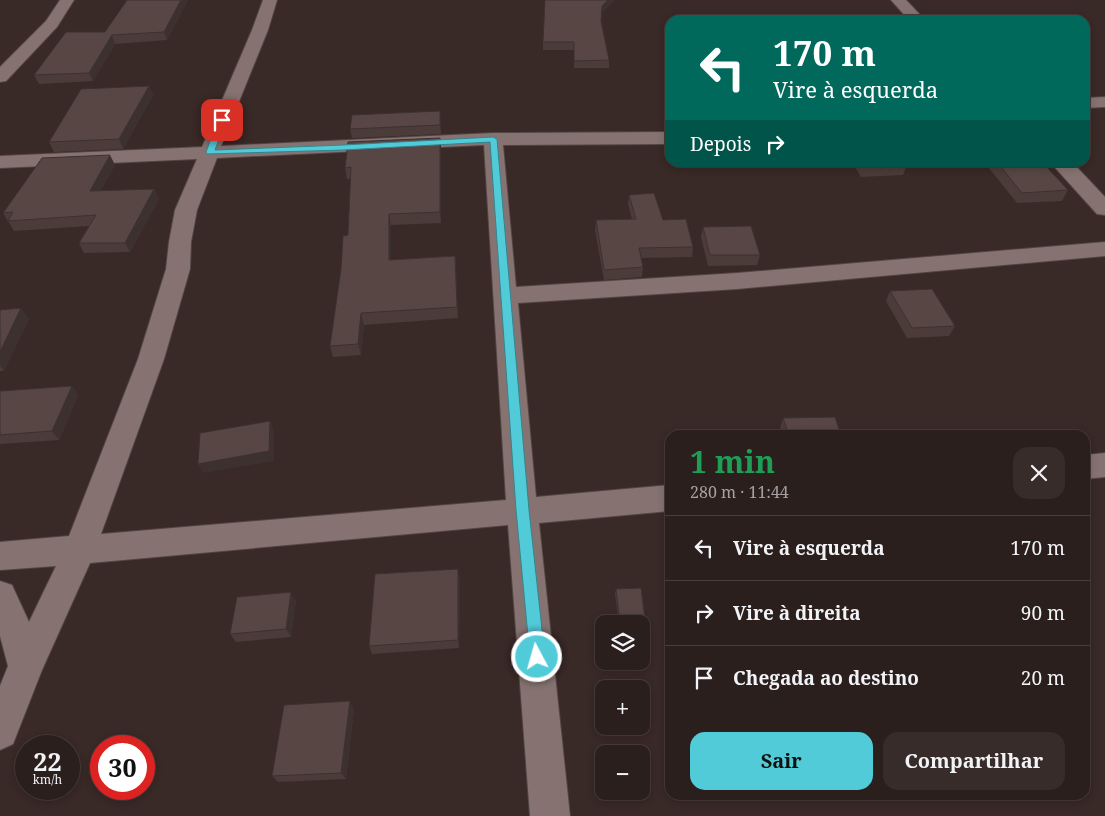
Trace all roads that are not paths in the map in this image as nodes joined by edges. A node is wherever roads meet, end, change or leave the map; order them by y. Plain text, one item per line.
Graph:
1 (68, 0) edge
2 (270, 0) edge
3 (898, 0) edge
4 (912, 15) edge
5 (0, 77) edge
6 (1105, 102) edge
7 (1090, 103) edge
8 (665, 138) edge
9 (493, 139) junction
10 (210, 152) junction
11 (0, 162) edge
12 (1065, 167) edge
13 (1105, 209) edge
14 (1105, 248) edge
15 (506, 296) junction
16 (1105, 465) edge
17 (1090, 466) edge
18 (665, 498) edge
19 (522, 510) junction
20 (80, 549) junction
21 (0, 556) edge
22 (0, 596) edge
23 (26, 666) junction
24 (0, 731) edge
25 (550, 816) edge

1 - 5 street
2 - 10 street
3 - 4 street
6 - 7 street
8 - 9 street
9 - 10 street
9 - 15 street
10 - 11 street
10 - 20 street
12 - 13 street
14 - 15 street
15 - 19 street
16 - 17 street
18 - 19 street
19 - 20 street
19 - 25 street
20 - 21 street
20 - 23 street
22 - 23 street
23 - 24 street

